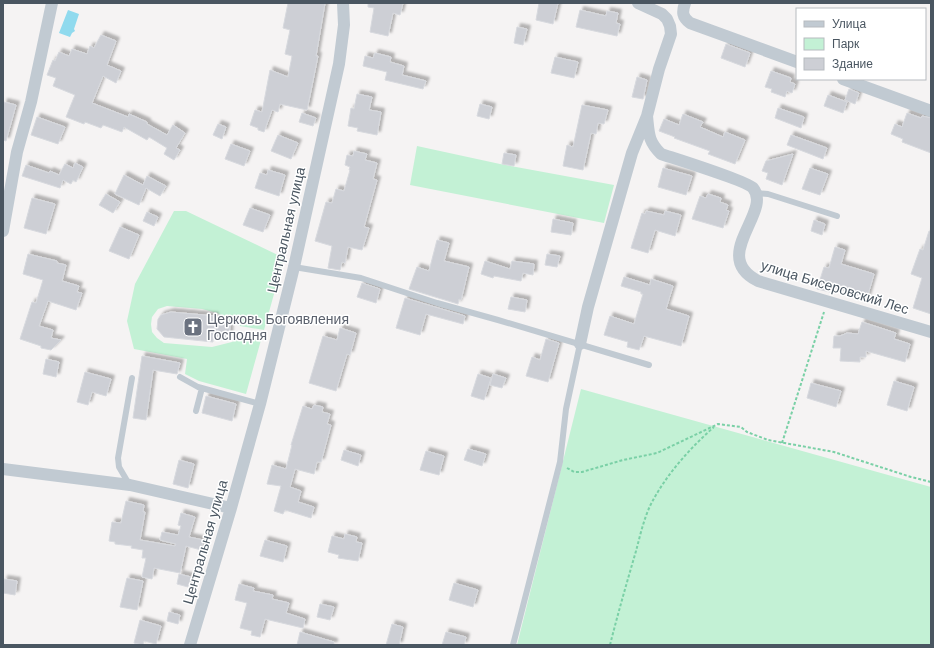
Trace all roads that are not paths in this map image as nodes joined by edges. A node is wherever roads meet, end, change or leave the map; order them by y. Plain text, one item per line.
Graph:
1 (52, 3) edge
2 (343, 3) edge
3 (638, 3) edge
4 (685, 3) edge
5 (683, 16) junction
6 (668, 23) junction
7 (796, 62) edge
8 (846, 80) edge
9 (931, 111) edge
10 (647, 116) junction
11 (756, 193) junction
12 (837, 216) dead end
13 (3, 231) edge
14 (294, 267) junction
15 (931, 332) edge
16 (580, 344) junction
17 (649, 365) dead end
18 (180, 377) dead end
19 (132, 378) dead end
20 (202, 388) junction
21 (260, 404) junction
22 (196, 411) dead end
23 (3, 469) edge
24 (130, 485) junction
25 (231, 508) junction
26 (190, 645) edge
27 (513, 645) edge

1 - 13 street
2 - 14 street, Центральная улица
3 - 6 street
4 - 5 street
5 - 6 lane
5 - 7 street
6 - 10 street
8 - 9 street
10 - 11 street
10 - 16 street
11 - 12 lane
11 - 15 street, улица Бисеровский Лес
14 - 16 lane
14 - 21 street, Центральная улица
16 - 17 lane
16 - 27 lane
18 - 20 lane
19 - 24 lane
20 - 21 lane
20 - 22 lane
21 - 25 street, Центральная улица
23 - 24 street
24 - 25 street
25 - 26 street, Центральная улица

